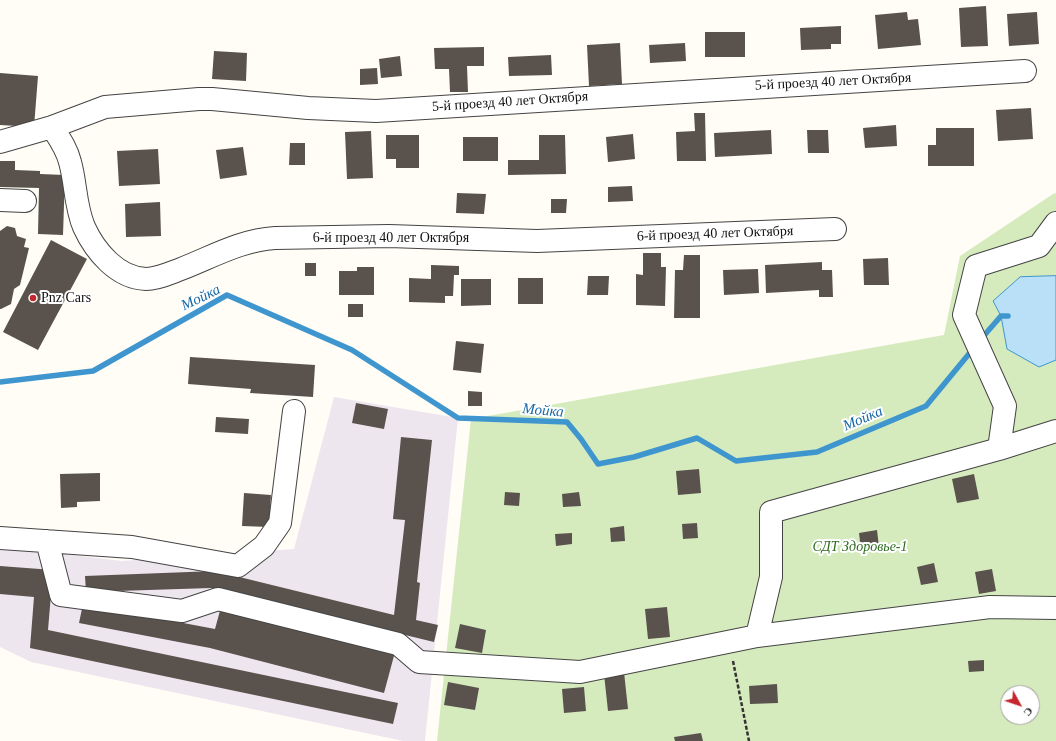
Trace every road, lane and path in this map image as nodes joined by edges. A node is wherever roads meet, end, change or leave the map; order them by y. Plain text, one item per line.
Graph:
1 (1025, 71) dead end
2 (52, 127) junction
3 (0, 142) edge
4 (0, 200) edge
5 (25, 201) dead end
6 (1056, 223) edge
7 (835, 229) dead end
8 (294, 411) dead end
9 (1056, 431) edge
10 (999, 449) junction
11 (0, 538) edge
12 (47, 541) junction
13 (1056, 608) edge
14 (757, 636) junction
15 (729, 642) junction
16 (749, 741) edge

1 - 2 street, 5-й проезд 40 лет Октября
2 - 3 street, 5-й проезд 40 лет Октября
2 - 7 street, 6-й проезд 40 лет Октября
4 - 5 street
6 - 10 street
8 - 12 street
9 - 10 street
10 - 14 street
11 - 12 street
12 - 15 street
13 - 14 street
14 - 15 street
15 - 16 path

